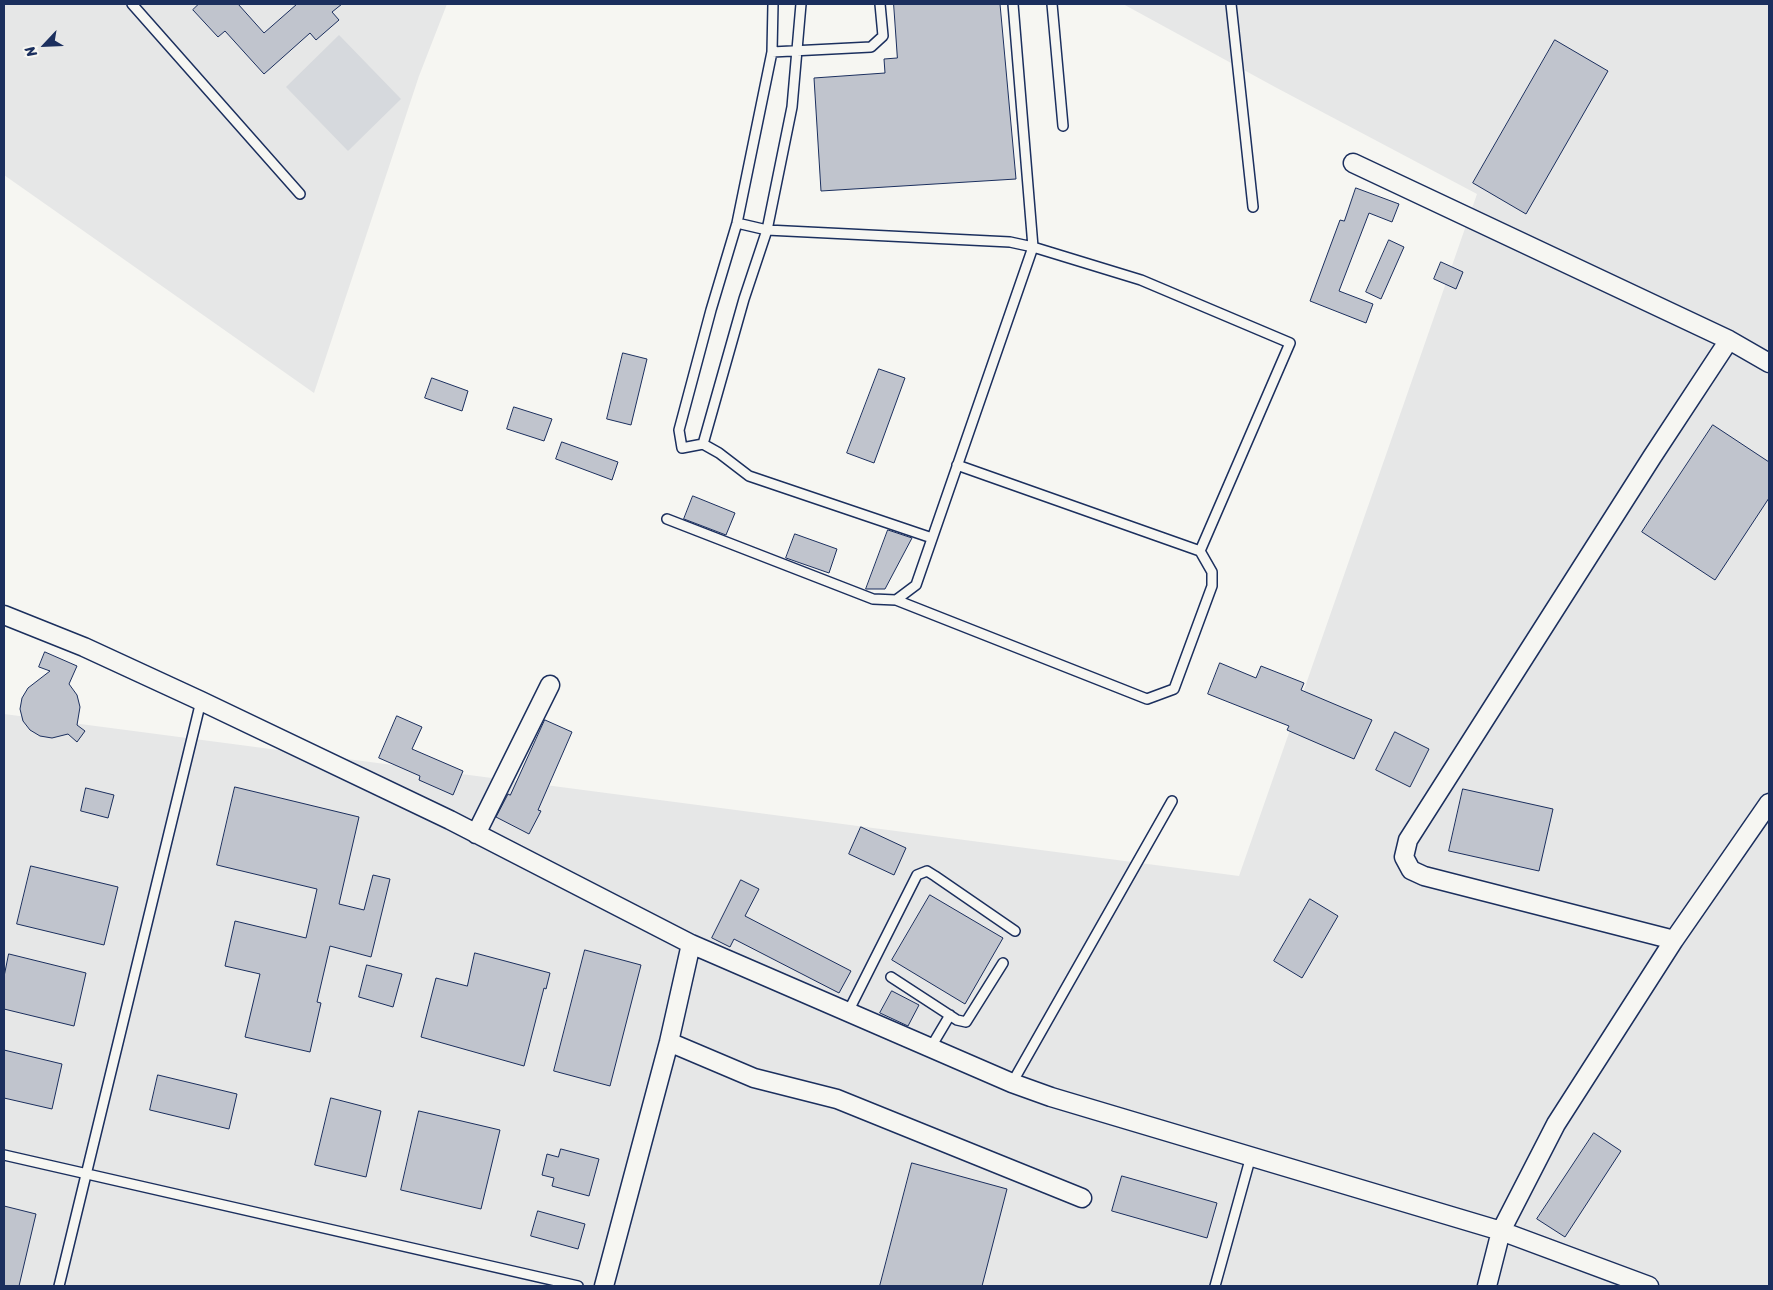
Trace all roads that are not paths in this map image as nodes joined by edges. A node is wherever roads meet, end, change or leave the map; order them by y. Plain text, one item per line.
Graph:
1 (132, 4) edge
2 (773, 4) edge
3 (801, 4) edge
4 (880, 4) edge
5 (1013, 4) edge
6 (1052, 4) edge
7 (1231, 4) edge
8 (797, 50) junction
9 (772, 52) junction
10 (1064, 126) dead end
11 (1353, 163) dead end
12 (300, 194) dead end
13 (1253, 206) dead end
14 (737, 223) junction
15 (767, 230) junction
16 (1033, 247) junction
17 (1729, 340) junction
18 (1769, 362) edge
19 (703, 444) junction
20 (958, 465) junction
21 (668, 519) dead end
22 (932, 538) junction
23 (1200, 551) junction
24 (896, 600) junction
25 (4, 615) edge
26 (550, 684) dead end
27 (201, 701) junction
28 (1172, 801) dead end
29 (1769, 803) edge
30 (476, 834) junction
31 (1015, 931) dead end
32 (1674, 940) junction
33 (691, 944) junction
34 (1003, 963) dead end
35 (891, 977) dead end
36 (848, 1012) junction
37 (950, 1015) junction
38 (669, 1042) junction
39 (931, 1047) junction
40 (1012, 1083) junction
41 (4, 1155) edge
42 (1251, 1156) junction
43 (85, 1174) junction
44 (1082, 1198) dead end
45 (1501, 1232) junction
46 (59, 1286) edge
47 (578, 1286) edge
48 (604, 1286) edge
49 (1215, 1286) edge
50 (1487, 1286) edge
51 (1649, 1286) edge

1 - 12 lane
2 - 9 lane
3 - 8 lane
4 - 8 lane
5 - 16 lane
6 - 10 lane
7 - 13 lane
8 - 9 lane
8 - 15 lane
9 - 14 lane
11 - 17 street
14 - 15 lane
14 - 19 lane
15 - 16 lane
15 - 19 lane
16 - 20 lane
16 - 23 lane
17 - 18 street
17 - 32 street
19 - 22 lane
20 - 22 lane
20 - 23 lane
21 - 24 lane
22 - 24 lane
23 - 24 lane
25 - 27 street
26 - 30 street
27 - 30 street
27 - 43 lane
28 - 40 lane
29 - 32 street
30 - 33 street
31 - 36 lane
32 - 45 street
33 - 36 street
33 - 38 street
34 - 37 lane
35 - 37 lane
36 - 39 street
37 - 39 lane
38 - 44 street
38 - 48 street
39 - 40 street
40 - 42 street
41 - 43 lane
42 - 45 street
42 - 49 lane
43 - 46 lane
43 - 47 lane
45 - 50 street
45 - 51 street

